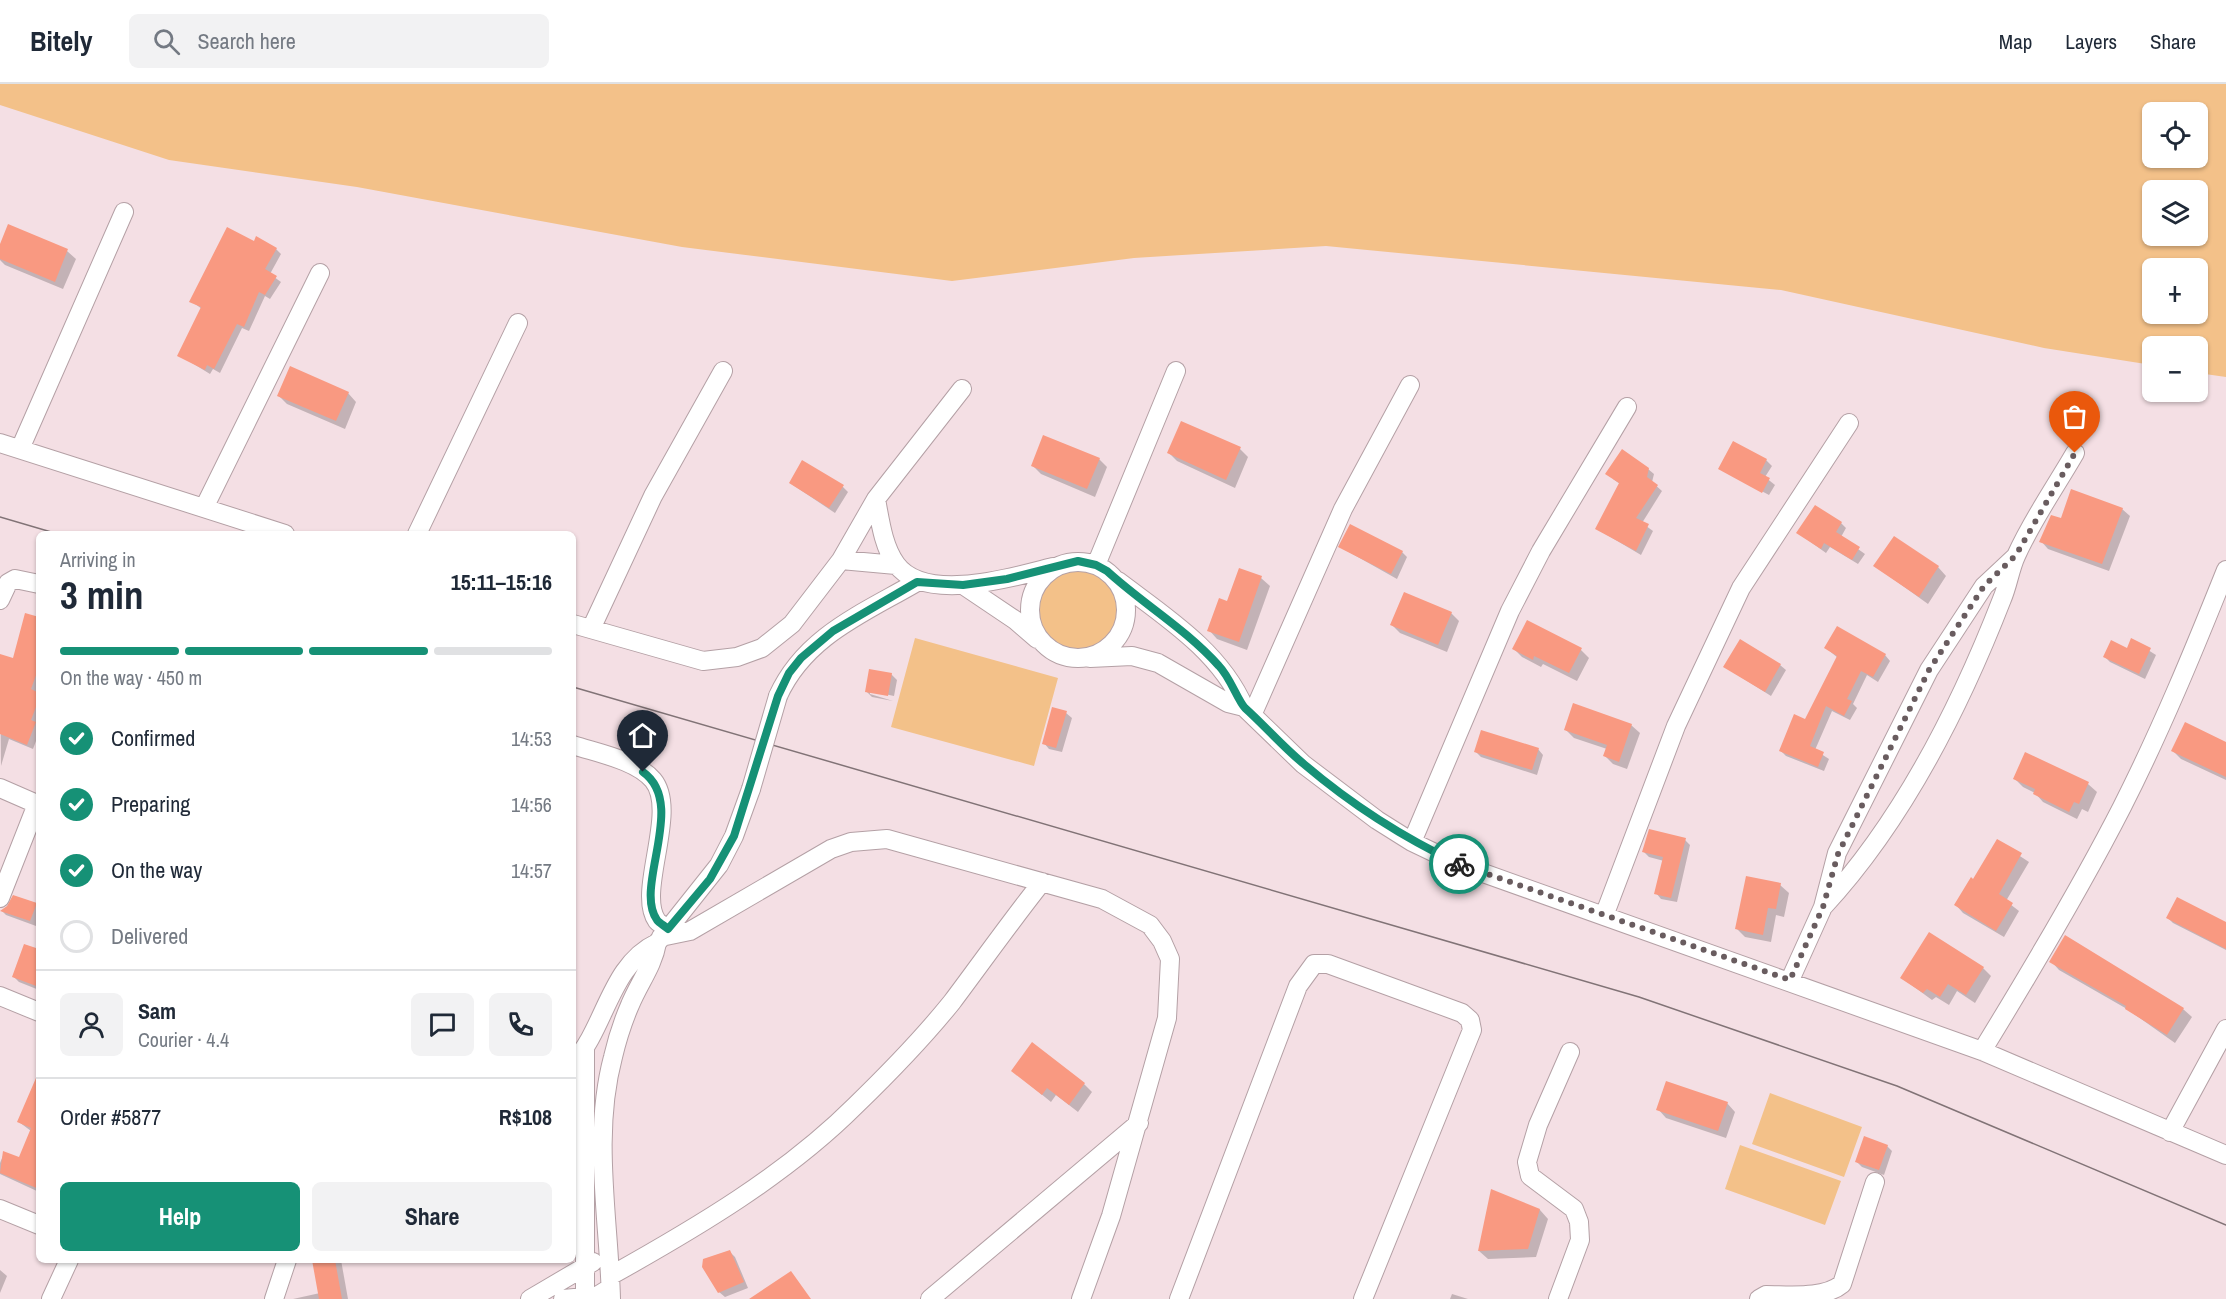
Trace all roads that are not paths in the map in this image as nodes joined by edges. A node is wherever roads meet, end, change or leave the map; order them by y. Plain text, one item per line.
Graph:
1 (124, 212) dead end
2 (320, 273) dead end
3 (518, 323) dead end
4 (723, 371) dead end
5 (1176, 371) dead end
6 (1410, 385) dead end
7 (962, 389) dead end
8 (1628, 407) dead end
9 (1849, 423) dead end
10 (0, 443) edge
11 (20, 449) junction
12 (2075, 453) dead end
13 (876, 499) junction
14 (204, 508) junction
15 (276, 531) edge
16 (418, 531) edge
17 (2016, 555) junction
18 (841, 560) junction
19 (896, 565) junction
20 (1060, 565) junction
21 (1096, 565) junction
22 (2226, 570) edge
23 (1117, 580) junction
24 (917, 582) junction
25 (36, 583) edge
26 (963, 585) junction
27 (0, 600) edge
28 (582, 626) edge
29 (1044, 645) junction
30 (1090, 658) junction
31 (1249, 710) junction
32 (576, 746) edge
33 (0, 788) edge
34 (36, 804) edge
35 (36, 810) edge
36 (1412, 842) junction
37 (1042, 882) junction
38 (0, 898) edge
39 (1823, 907) junction
40 (1604, 916) junction
41 (662, 936) junction
42 (1790, 980) junction
43 (0, 996) edge
44 (36, 1011) edge
45 (2226, 1029) edge
46 (1982, 1051) junction
47 (1570, 1052) dead end
48 (579, 1057) edge
49 (1139, 1124) junction
50 (2170, 1132) junction
51 (2226, 1155) edge
52 (1875, 1182) dead end
53 (0, 1209) edge
54 (36, 1224) edge
55 (68, 1263) edge
56 (286, 1263) edge
57 (584, 1267) junction
58 (610, 1282) edge
59 (585, 1297) edge
60 (51, 1299) edge
61 (274, 1299) edge
62 (530, 1299) edge
63 (563, 1299) edge
64 (930, 1299) edge
65 (1081, 1299) edge
66 (1179, 1299) edge
67 (1363, 1299) edge
68 (1558, 1299) edge
69 (1759, 1299) edge

1 - 11 street
2 - 14 street
3 - 16 street
4 - 28 street
5 - 21 street
6 - 31 street
7 - 13 street
8 - 36 street
9 - 40 street
10 - 11 street
11 - 14 street
12 - 17 street
13 - 18 street
13 - 19 street
14 - 15 street
17 - 39 street
17 - 39 street
18 - 19 street
18 - 28 street
19 - 24 street
20 - 21 street
20 - 26 street
20 - 29 street
21 - 23 street
22 - 46 street
23 - 30 street
23 - 31 street
24 - 26 street
24 - 41 street, bridge
25 - 27 street
26 - 29 street
29 - 30 street
30 - 31 street
31 - 36 street
32 - 41 street
33 - 34 street
35 - 38 street
36 - 40 street
37 - 41 street
37 - 49 street
37 - 58 street
39 - 42 street
40 - 42 street
41 - 48 street
41 - 58 street
42 - 46 street
43 - 44 street
45 - 50 street
46 - 50 street
47 - 68 street
48 - 57 street
49 - 64 street
49 - 65 street
50 - 51 street
52 - 69 street
53 - 54 street
55 - 60 street
56 - 61 street
57 - 58 street
57 - 59 street
57 - 62 street
58 - 59 street
59 - 63 street
66 - 67 street

